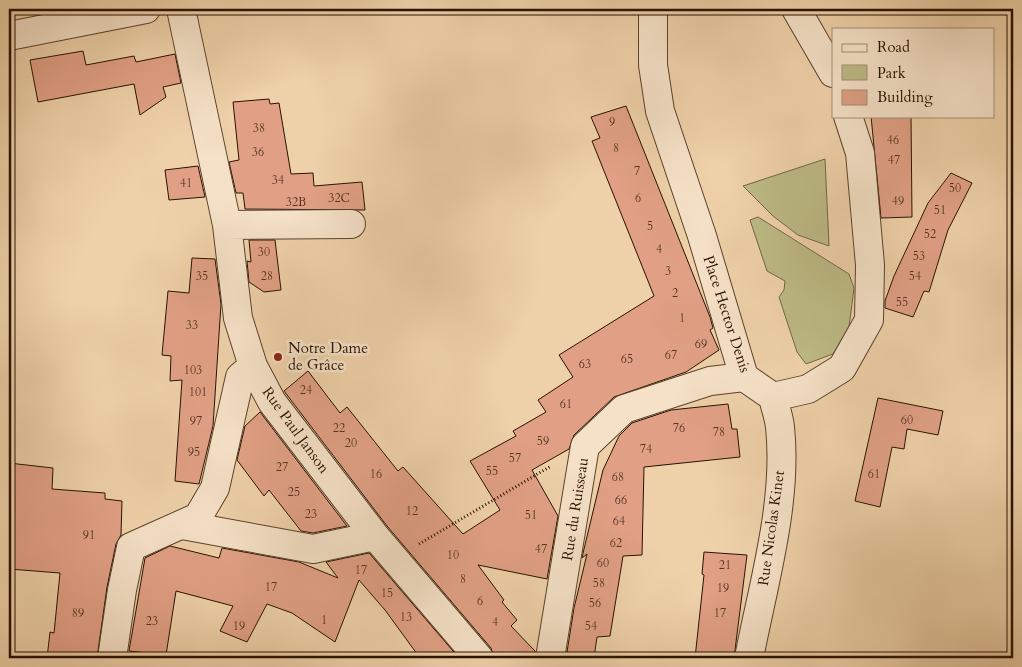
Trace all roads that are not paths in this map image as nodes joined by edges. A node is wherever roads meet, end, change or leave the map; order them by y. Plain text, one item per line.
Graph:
1 (146, 9) edge
2 (181, 9) edge
3 (653, 9) edge
4 (796, 9) edge
5 (9, 36) edge
6 (832, 71) edge
7 (849, 118) edge
8 (351, 224) dead end
9 (227, 226) junction
10 (253, 366) junction
11 (744, 377) junction
12 (773, 397) junction
13 (182, 525) junction
14 (376, 536) junction
15 (112, 658) edge
16 (479, 658) edge
17 (550, 658) edge
18 (749, 658) edge

1 - 5 street
2 - 9 street, Rue Paul Janson
3 - 11 street, Place Hector Denis
4 - 6 street
7 - 12 street
8 - 9 street
9 - 10 street, Rue Paul Janson
10 - 13 street
10 - 14 street, Rue Paul Janson
11 - 12 street, Place Hector Denis
11 - 17 street, Rue du Ruisseau
12 - 18 street, Rue Nicolas Kinet
13 - 14 street
13 - 15 street
14 - 16 street, Rue Paul Janson

